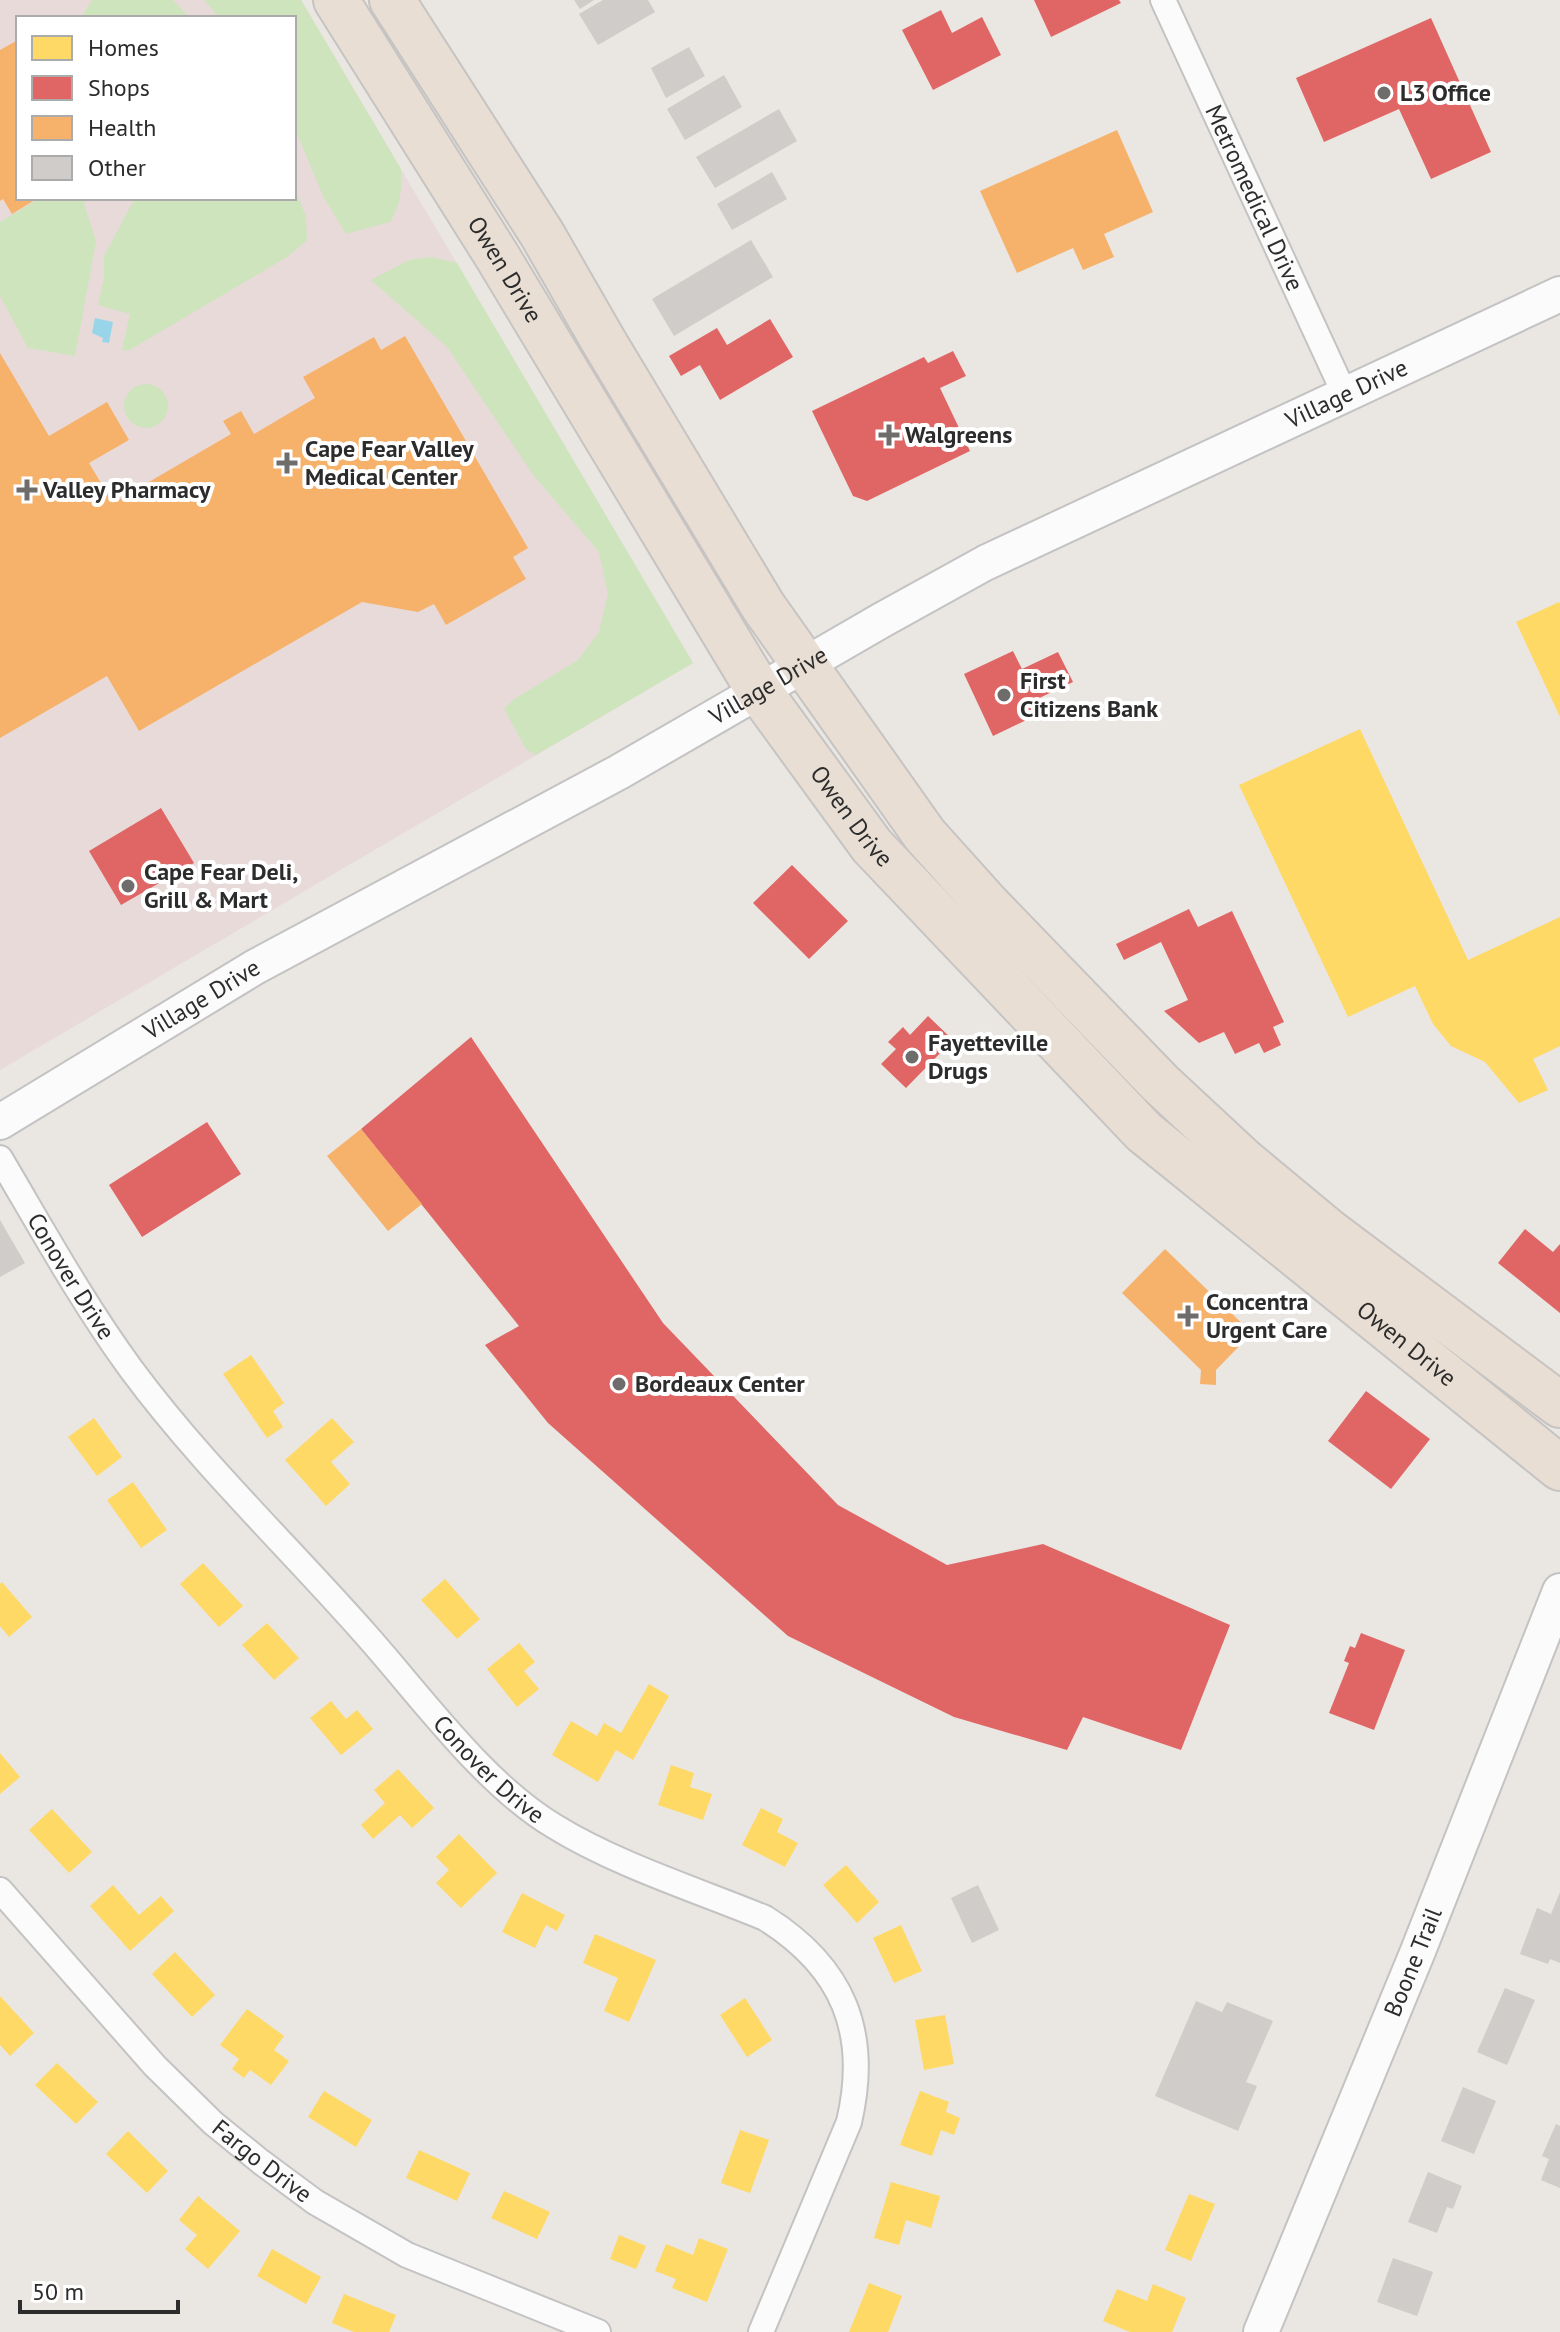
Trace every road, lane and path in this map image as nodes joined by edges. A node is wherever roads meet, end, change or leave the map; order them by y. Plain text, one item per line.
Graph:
1 (336, 0) edge
2 (392, 0) edge
3 (1163, 0) edge
4 (1560, 294) edge
5 (1345, 395) junction
6 (804, 666) junction
7 (759, 691) junction
8 (0, 1122) edge
9 (0, 1158) edge
10 (1560, 1405) edge
11 (1560, 1468) edge
12 (1560, 1591) edge
13 (0, 1890) edge
14 (598, 2332) edge
15 (761, 2332) edge
16 (1261, 2332) edge

1 - 7 highway, Owen Drive
2 - 6 highway, Owen Drive
3 - 5 street, Metromedical Drive
4 - 5 main road, Village Drive
5 - 6 main road, Village Drive
6 - 7 main road, Village Drive
6 - 10 highway, Owen Drive
7 - 8 main road, Village Drive
7 - 11 highway, Owen Drive
9 - 15 street, Conover Drive
12 - 16 main road, Boone Trail
13 - 14 street, Fargo Drive

